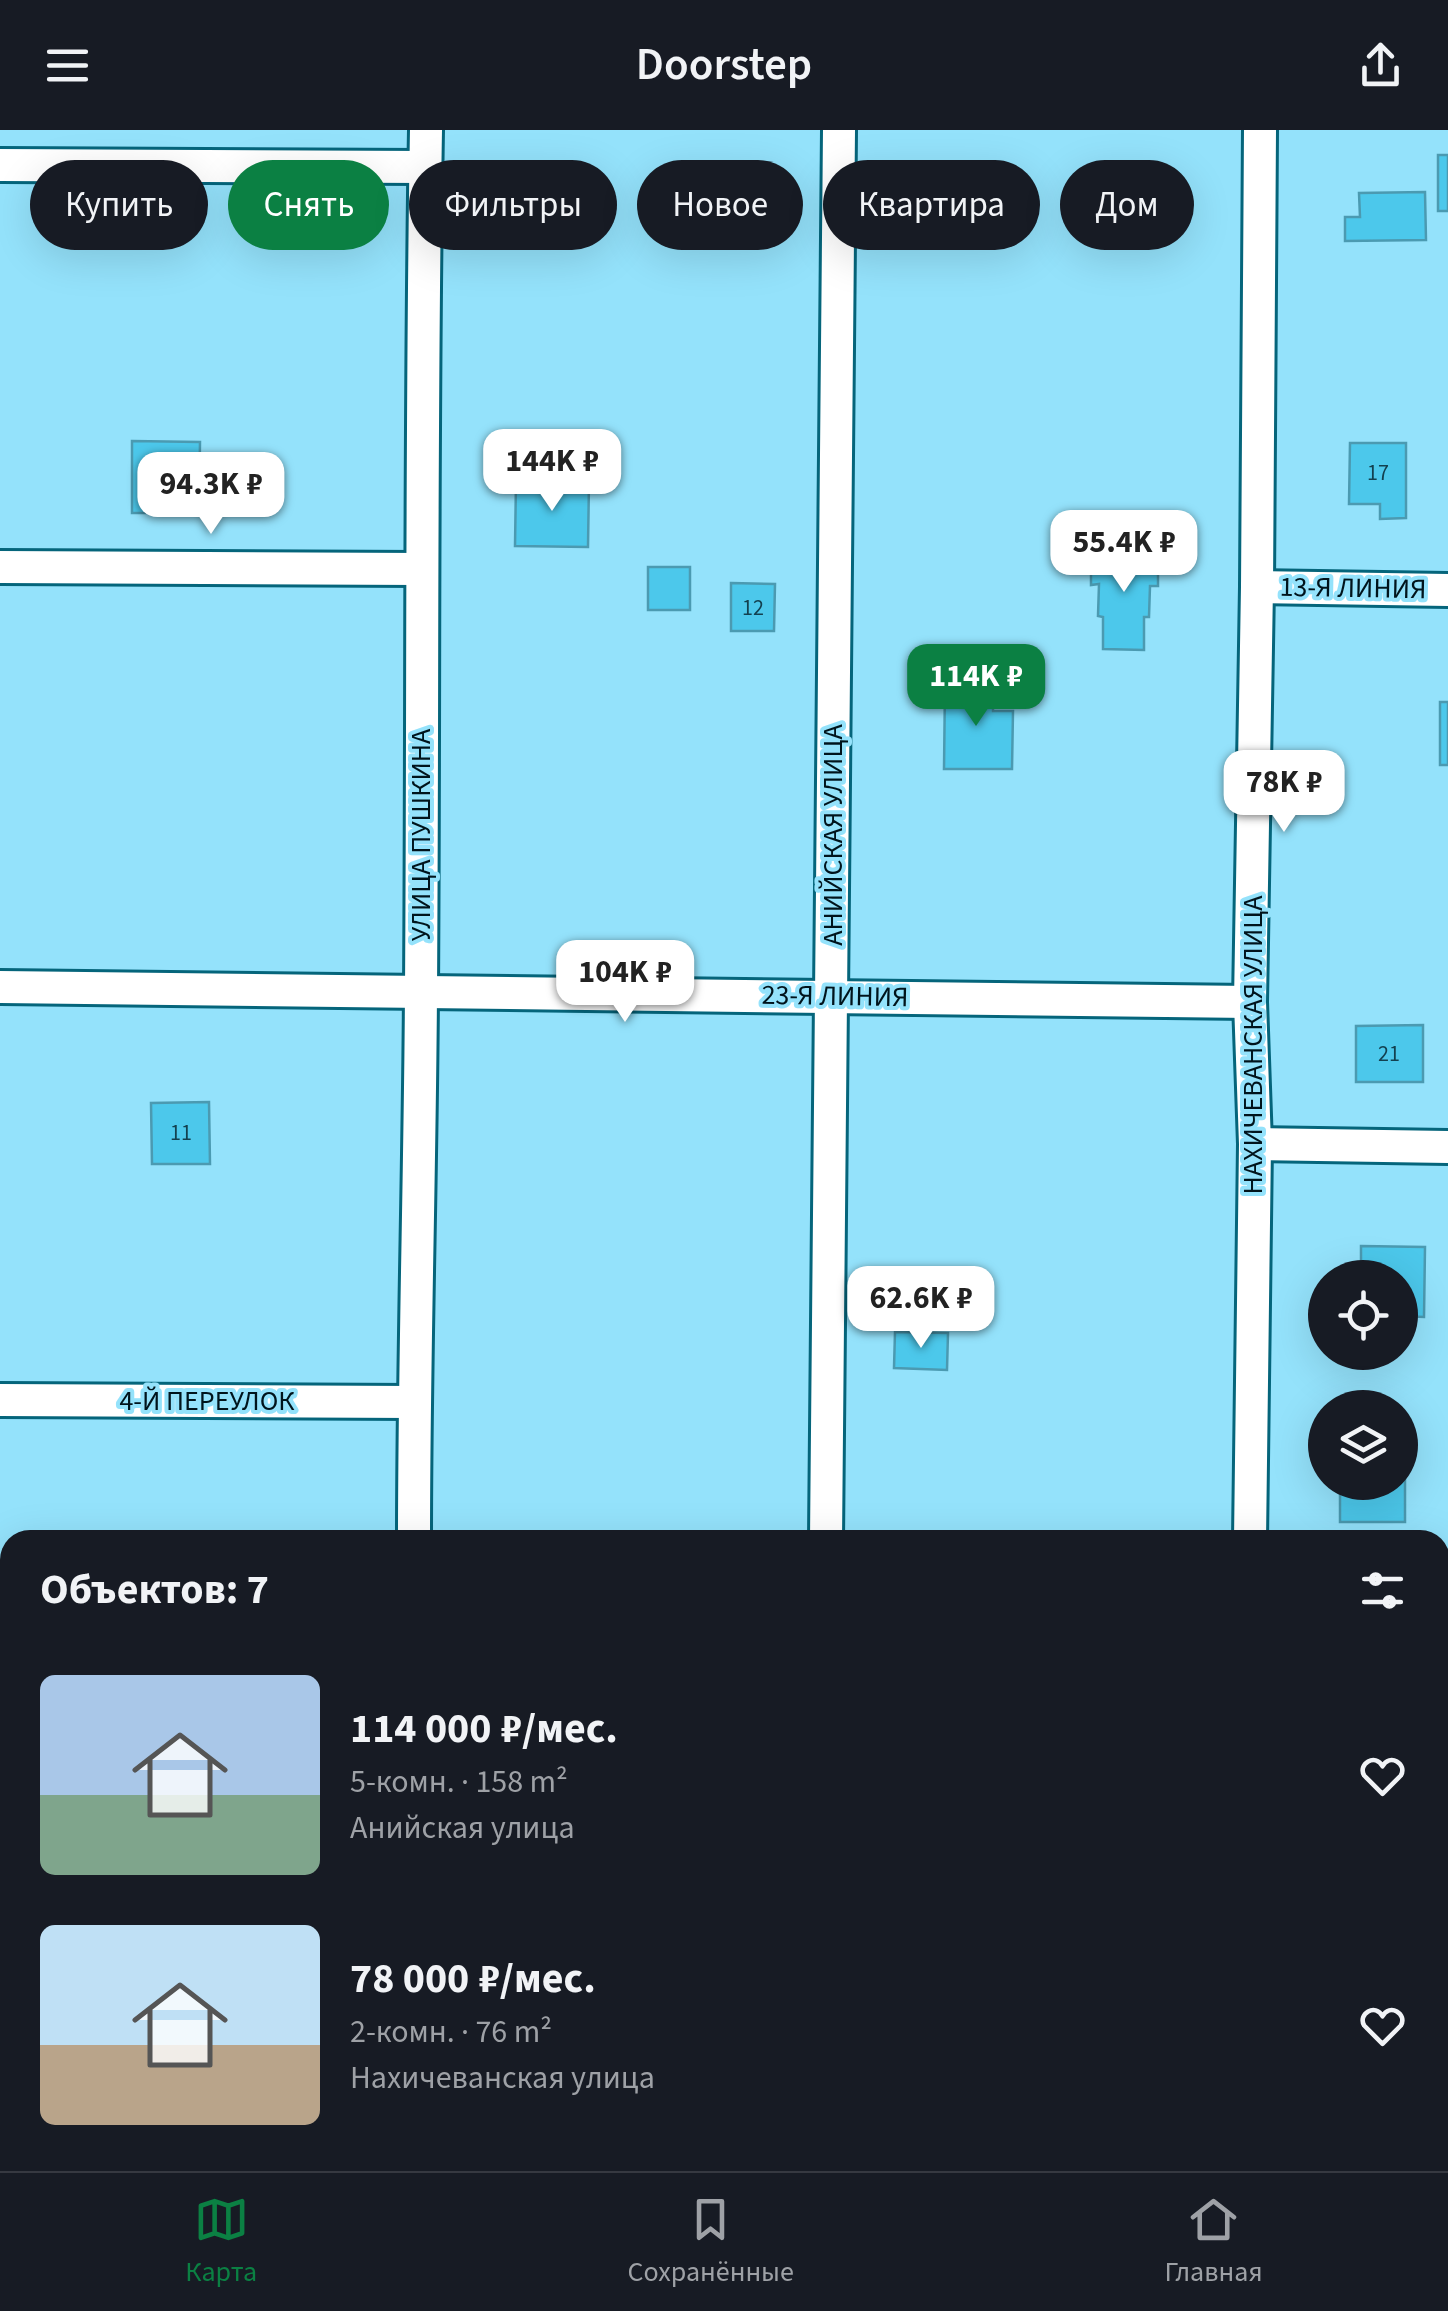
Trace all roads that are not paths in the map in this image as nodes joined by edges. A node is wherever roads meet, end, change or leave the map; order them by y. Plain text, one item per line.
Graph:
1 (426, 130) edge
2 (839, 130) edge
3 (1260, 130) edge
4 (426, 160) edge
5 (0, 165) edge
6 (409, 167) edge
7 (425, 250) edge
8 (0, 567) edge
9 (421, 570) junction
10 (1258, 587) junction
11 (1448, 590) edge
12 (0, 987) edge
13 (421, 991) junction
14 (831, 996) junction
15 (1250, 1002) junction
16 (1255, 1144) junction
17 (1448, 1147) edge
18 (0, 1400) edge
19 (414, 1402) junction
20 (414, 1530) edge
21 (826, 1530) edge
22 (1250, 1530) edge

1 - 4 street, УЛИЦА ПУШКИНА
2 - 14 street, АНИЙСКАЯ УЛИЦА
3 - 10 street, НАХИЧЕВАНСКАЯ УЛИЦА
5 - 6 street
7 - 9 street, УЛИЦА ПУШКИНА
8 - 9 street
9 - 13 street, УЛИЦА ПУШКИНА
10 - 11 street, 13-Я ЛИНИЯ
10 - 15 street, НАХИЧЕВАНСКАЯ УЛИЦА
12 - 13 street, 23-Я ЛИНИЯ
13 - 14 street, 23-Я ЛИНИЯ
13 - 19 street, УЛИЦА ПУШКИНА
14 - 15 street, 23-Я ЛИНИЯ
14 - 21 street, АНИЙСКАЯ УЛИЦА
15 - 16 street, НАХИЧЕВАНСКАЯ УЛИЦА
16 - 17 street
16 - 22 street, НАХИЧЕВАНСКАЯ УЛИЦА
18 - 19 street, 4-Й ПЕРЕУЛОК
19 - 20 street, УЛИЦА ПУШКИНА

